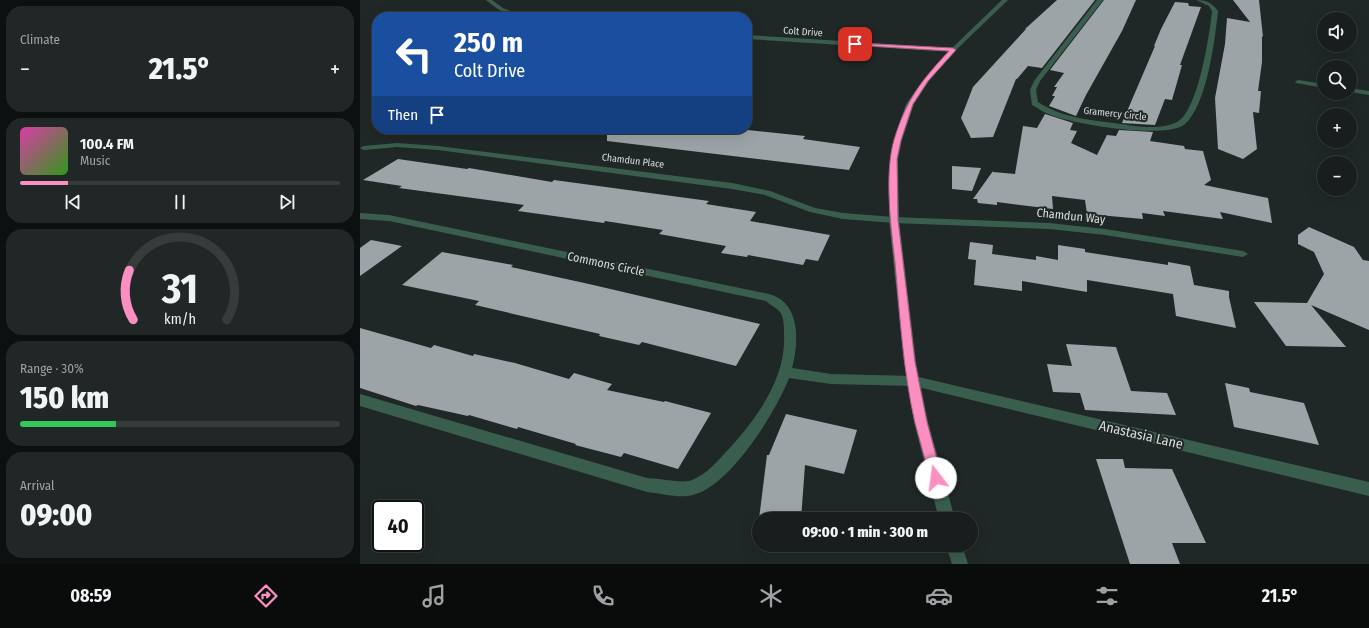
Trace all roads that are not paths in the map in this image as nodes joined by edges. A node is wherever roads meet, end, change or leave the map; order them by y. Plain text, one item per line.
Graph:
1 (490, 0) edge
2 (1006, 0) edge
3 (1100, 0) edge
4 (1199, 0) edge
5 (509, 12) edge
6 (752, 37) edge
7 (953, 50) junction
8 (1298, 82) dead end
9 (1317, 85) edge
10 (1357, 91) edge
11 (1369, 93) edge
12 (1044, 109) junction
13 (1035, 111) dead end
14 (1173, 127) junction
15 (1184, 131) dead end
16 (364, 148) dead end
17 (360, 216) edge
18 (894, 220) junction
19 (1243, 254) dead end
20 (784, 372) junction
21 (914, 380) junction
22 (360, 400) edge
23 (1369, 490) edge
24 (945, 512) edge
25 (956, 552) edge
26 (960, 564) edge

1 - 5 street
2 - 7 street
3 - 12 street
4 - 14 street
6 - 7 street, Colt Drive
7 - 18 street
8 - 9 street
10 - 11 street
12 - 13 street
12 - 14 street, Gramercy Circle
14 - 15 street
16 - 18 street, Chamdun Place
17 - 20 street, Commons Circle
18 - 19 street, Chamdun Way
18 - 21 street
20 - 21 street
20 - 22 street, Commons Circle
21 - 23 street, Anastasia Lane
21 - 24 street
25 - 26 street

